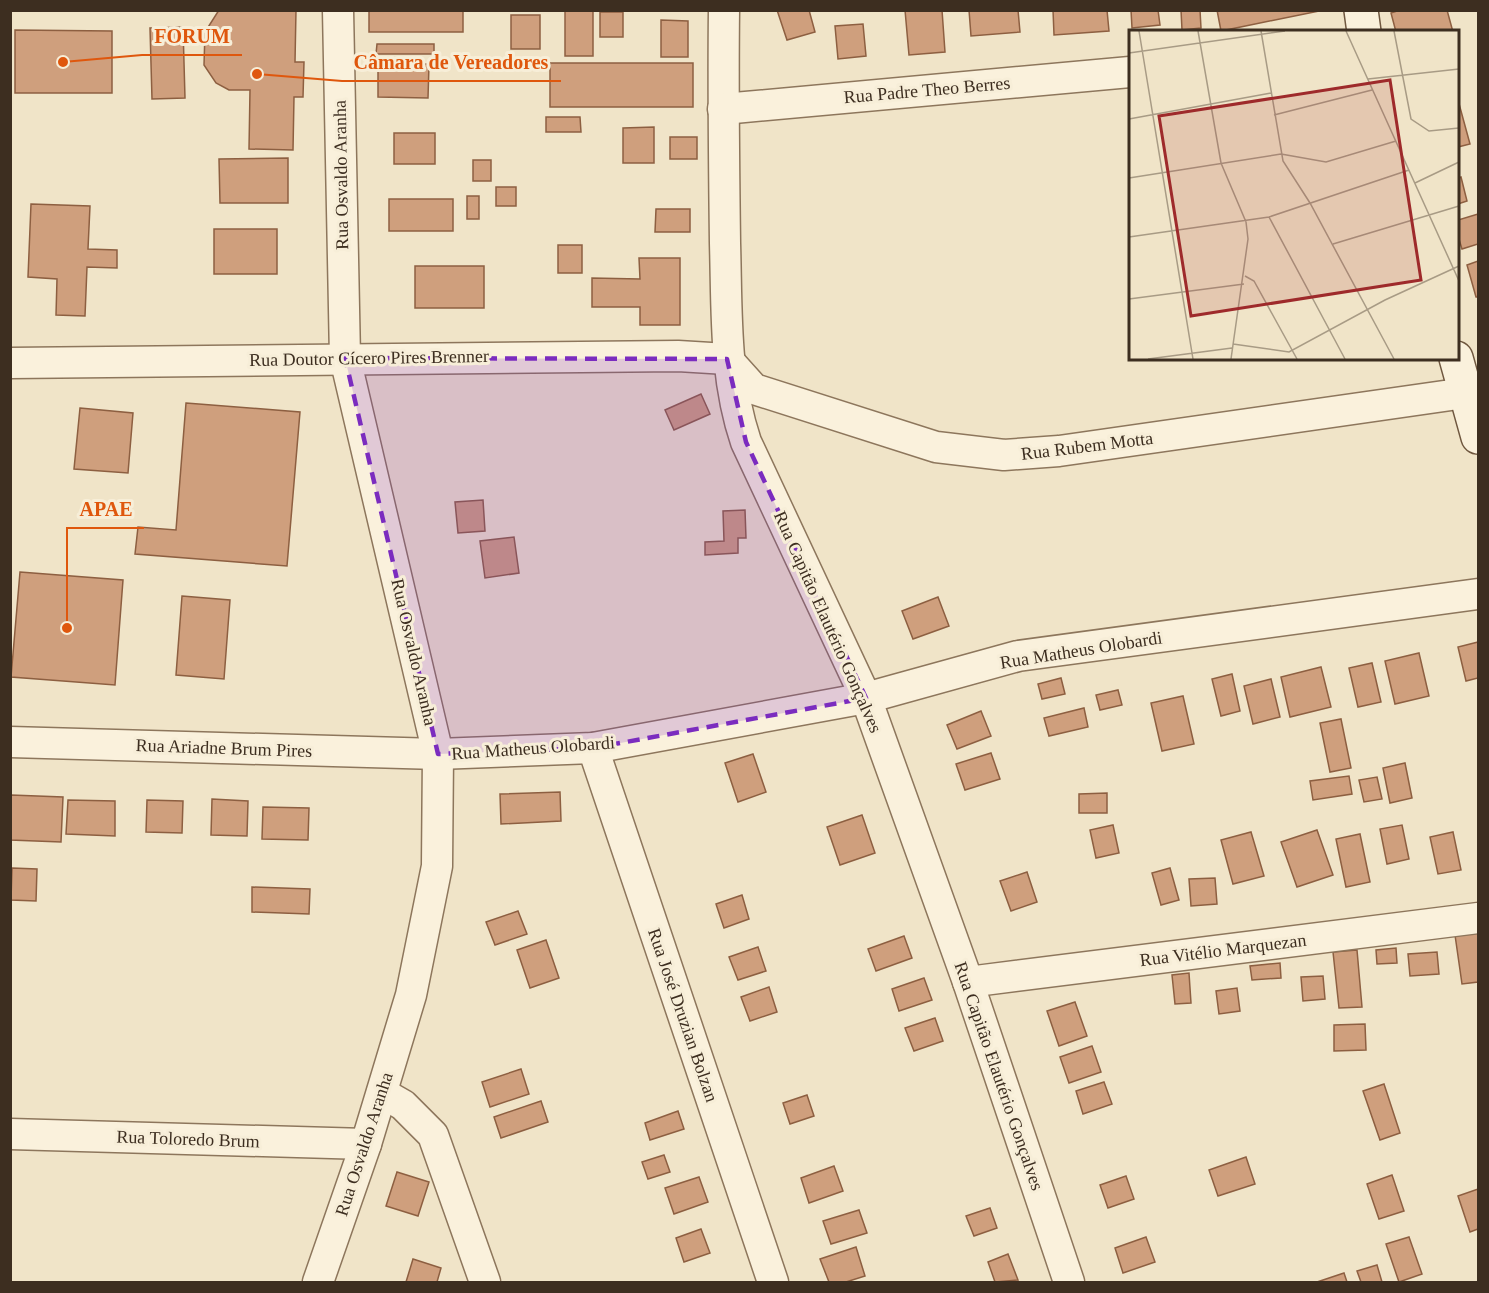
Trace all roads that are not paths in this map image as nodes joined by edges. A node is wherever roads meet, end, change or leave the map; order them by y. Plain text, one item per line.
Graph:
1 (338, 10) edge
2 (724, 10) edge
3 (1361, 10) edge
4 (1364, 30) edge
5 (1129, 72) edge
6 (723, 109) junction
7 (345, 358) junction
8 (728, 359) junction
9 (1456, 360) edge
10 (10, 363) edge
11 (1465, 393) junction
12 (1479, 437) edge
13 (1479, 594) edge
14 (866, 698) junction
15 (10, 742) edge
16 (593, 748) junction
17 (438, 754) junction
18 (1479, 918) edge
19 (968, 982) junction
20 (382, 1093) junction
21 (10, 1134) edge
22 (366, 1144) junction
23 (318, 1282) edge
24 (485, 1282) edge
25 (773, 1282) edge
26 (1069, 1282) edge

1 - 7 street, Rua Osvaldo Aranha
2 - 6 street, Rua Capitão Elautério Gonçalves
3 - 4 street
5 - 6 street, Rua Padre Theo Berres
6 - 8 street, Rua Capitão Elautério Gonçalves
7 - 8 street, Rua Doutor Cícero Pires Brenner
7 - 10 street, Rua Doutor Cícero Pires Brenner
7 - 17 street, Rua Osvaldo Aranha
8 - 11 street, Rua Rubem Motta
8 - 14 street, Rua Capitão Elautério Gonçalves
9 - 11 street
11 - 12 street
13 - 14 street, Rua Matheus Olobardi
14 - 16 street, Rua Matheus Olobardi
14 - 19 street, Rua Capitão Elautério Gonçalves
15 - 17 street, Rua Ariadne Brum Pires
16 - 17 street, Rua Matheus Olobardi
16 - 25 street, Rua José Druzian Bolzan
17 - 20 street, Rua Osvaldo Aranha
18 - 19 street, Rua Vitélio Marquezan
19 - 26 street, Rua Capitão Elautério Gonçalves
20 - 22 street, Rua Osvaldo Aranha
20 - 24 street
21 - 22 street, Rua Toloredo Brum
22 - 23 street, Rua Osvaldo Aranha

